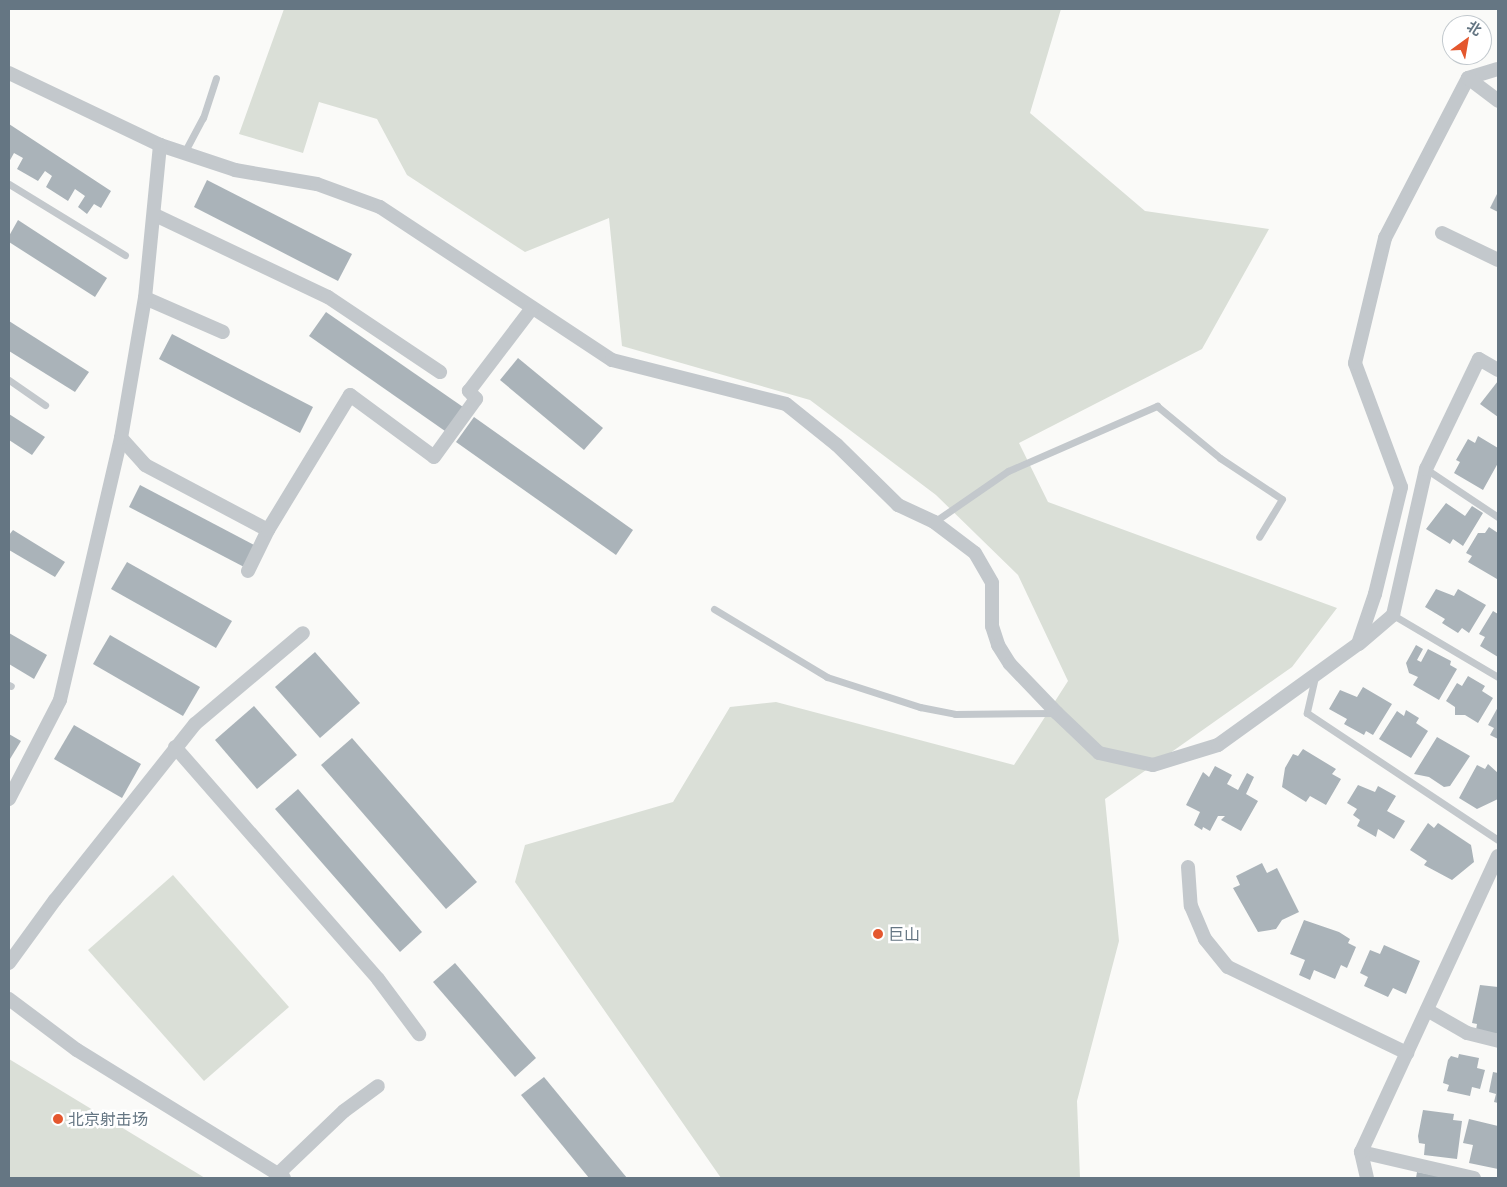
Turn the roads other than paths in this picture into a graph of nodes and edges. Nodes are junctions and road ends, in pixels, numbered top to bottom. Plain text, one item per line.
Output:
1 (1498, 69) edge
2 (9, 73) edge
3 (216, 78) dead end
4 (1468, 78) junction
5 (1498, 101) edge
6 (160, 145) junction
7 (184, 153) junction
8 (9, 184) edge
9 (155, 215) junction
10 (1442, 233) dead end
11 (125, 255) dead end
12 (1498, 260) edge
13 (145, 298) junction
14 (532, 308) junction
15 (223, 332) dead end
16 (1498, 370) edge
17 (440, 372) dead end
18 (9, 380) edge
19 (45, 405) dead end
20 (120, 438) junction
21 (1426, 469) junction
22 (1498, 517) edge
23 (934, 522) junction
24 (268, 530) junction
25 (1259, 537) dead end
26 (248, 571) dead end
27 (714, 609) dead end
28 (1393, 615) junction
29 (303, 633) dead end
30 (1358, 644) junction
31 (1316, 675) junction
32 (1498, 677) edge
33 (1057, 713) junction
34 (175, 747) junction
35 (9, 799) edge
36 (1498, 840) edge
37 (1498, 856) edge
38 (1188, 867) dead end
39 (9, 963) edge
40 (9, 998) edge
41 (1427, 1010) junction
42 (419, 1034) dead end
43 (1498, 1041) edge
44 (1407, 1053) junction
45 (378, 1086) dead end
46 (1361, 1152) junction
47 (281, 1176) edge
48 (1367, 1178) edge
49 (1474, 1178) edge

1 - 4 street
2 - 6 street
3 - 7 lane
4 - 5 street
4 - 30 street
6 - 7 street
6 - 9 street
7 - 14 street
8 - 11 lane
9 - 13 street
9 - 17 street
10 - 12 street
13 - 15 street
13 - 20 street
14 - 23 street
14 - 24 street
16 - 21 street
18 - 19 lane
20 - 24 street
20 - 35 street
21 - 22 lane
21 - 28 street
23 - 25 lane
23 - 33 street
24 - 26 street
27 - 33 lane
28 - 30 street
28 - 32 lane
29 - 34 street
30 - 31 street
31 - 33 street
31 - 36 lane
34 - 39 street
34 - 42 street
37 - 41 street
38 - 44 street
40 - 47 street
41 - 43 street
41 - 44 street
44 - 46 street
45 - 47 street
46 - 48 street
46 - 49 street

